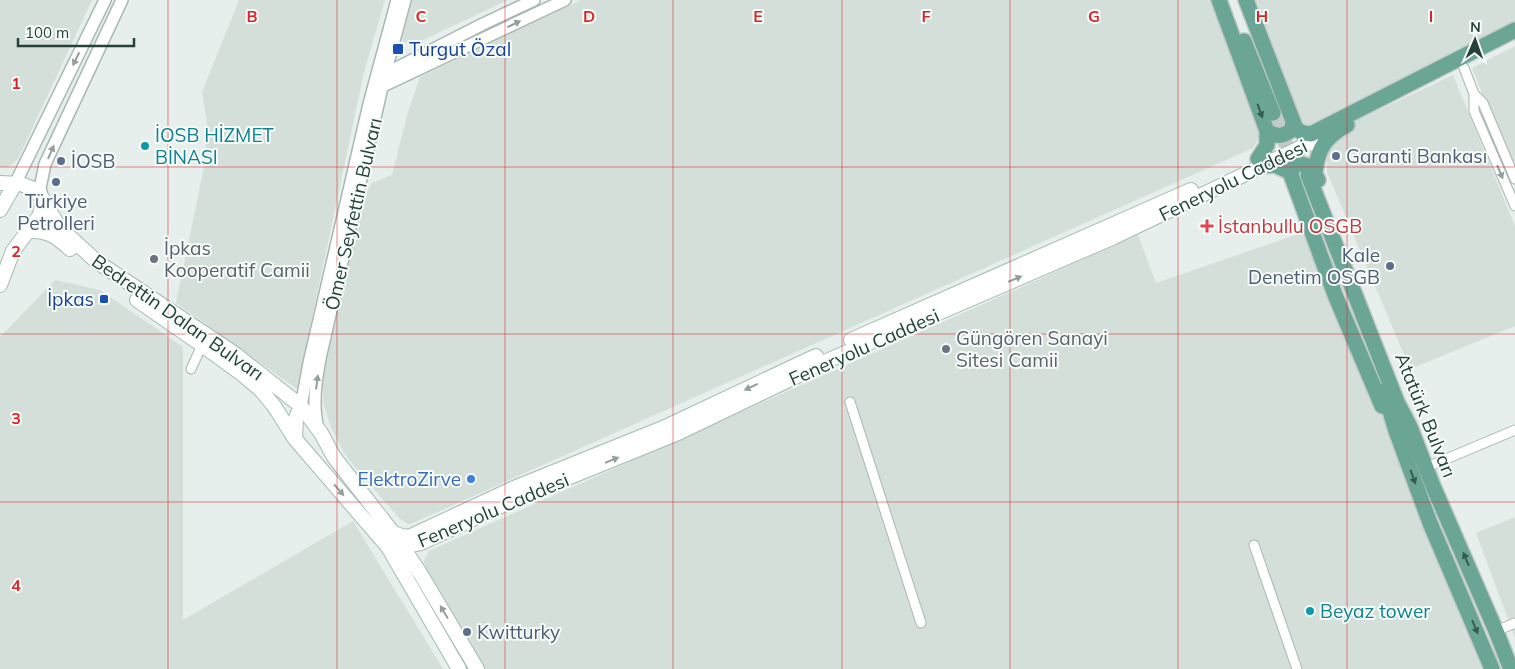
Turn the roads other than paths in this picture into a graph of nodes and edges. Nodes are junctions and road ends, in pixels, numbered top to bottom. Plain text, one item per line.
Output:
1 (105, 0) edge
2 (122, 0) edge
3 (397, 0) edge
4 (406, 0) edge
5 (534, 0) edge
6 (566, 0) edge
7 (1219, 0) edge
8 (1228, 0) edge
9 (1239, 0) edge
10 (1246, 0) edge
11 (1515, 30) edge
12 (1515, 41) edge
13 (1464, 68) junction
14 (381, 73) junction
15 (378, 86) junction
16 (1474, 94) junction
17 (1283, 115) junction
18 (1267, 131) junction
19 (1335, 131) junction
20 (1310, 134) junction
21 (1260, 163) junction
22 (1304, 175) junction
23 (1515, 179) edge
24 (0, 182) edge
25 (16, 184) junction
26 (42, 199) junction
27 (1515, 206) edge
28 (0, 210) edge
29 (26, 232) junction
30 (0, 285) edge
31 (202, 345) junction
32 (191, 369) dead end
33 (850, 402) dead end
34 (301, 406) junction
35 (1403, 429) junction
36 (318, 430) junction
37 (1515, 430) edge
38 (295, 439) junction
39 (331, 451) junction
40 (1426, 466) junction
41 (320, 468) junction
42 (393, 533) junction
43 (423, 542) junction
44 (1254, 545) dead end
45 (395, 547) junction
46 (420, 573) junction
47 (921, 623) dead end
48 (1515, 623) edge
49 (1496, 631) junction
50 (459, 669) edge
51 (477, 669) edge
52 (1296, 669) edge
53 (1492, 669) edge
54 (1511, 669) edge

1 -> 25 street
26 -> 2 street
3 - 14 street, Ömer Seyfettin Bulvarı
4 - 14 street, Ömer Seyfettin Bulvarı
5 - 14 street
15 -> 6 street
7 -> 18 main road
8 - 17 main road
9 - 17 main road
10 - 17 main road
11 - 20 main road
12 - 13 main road
13 - 16 street
13 - 19 main road
14 - 15 street, Ömer Seyfettin Bulvarı
15 - 34 street, Ömer Seyfettin Bulvarı
36 -> 15 street, Ömer Seyfettin Bulvarı
16 - 23 street
16 -> 27 street
17 - 18 main road
17 - 20 main road
18 - 21 main road
19 - 21 main road, Feneryolu Caddesi
19 - 22 main road
20 - 21 main road, Feneryolu Caddesi
21 - 22 main road
21 -> 42 main road, Feneryolu Caddesi
43 -> 21 main road, Feneryolu Caddesi
22 - 35 main road
22 - 35 main road
24 - 25 main road
25 - 26 main road
25 - 28 main road
26 - 29 main road
26 - 34 main road, Bedrettin Dalan Bulvarı
29 - 30 main road
29 - 31 main road, Bedrettin Dalan Bulvarı
31 - 32 street
31 - 38 main road, Bedrettin Dalan Bulvarı
33 - 47 street
34 - 36 main road, Bedrettin Dalan Bulvarı
34 - 38 main road
35 - 40 main road, Atatürk Bulvarı
35 -> 53 main road, Atatürk Bulvarı
36 - 38 main road
36 - 39 main road, Bedrettin Dalan Bulvarı
37 - 40 street
38 - 41 main road, Bedrettin Dalan Bulvarı
39 - 41 main road
39 - 42 main road, Bedrettin Dalan Bulvarı
49 -> 40 main road, Atatürk Bulvarı
41 -> 45 main road, Bedrettin Dalan Bulvarı
42 - 45 main road, Bedrettin Dalan Bulvarı
43 - 45 main road, Feneryolu Caddesi
43 - 46 main road
44 - 52 street
45 - 46 main road
45 - 50 main road
51 -> 46 main road
48 - 49 street
49 - 54 main road, Atatürk Bulvarı

